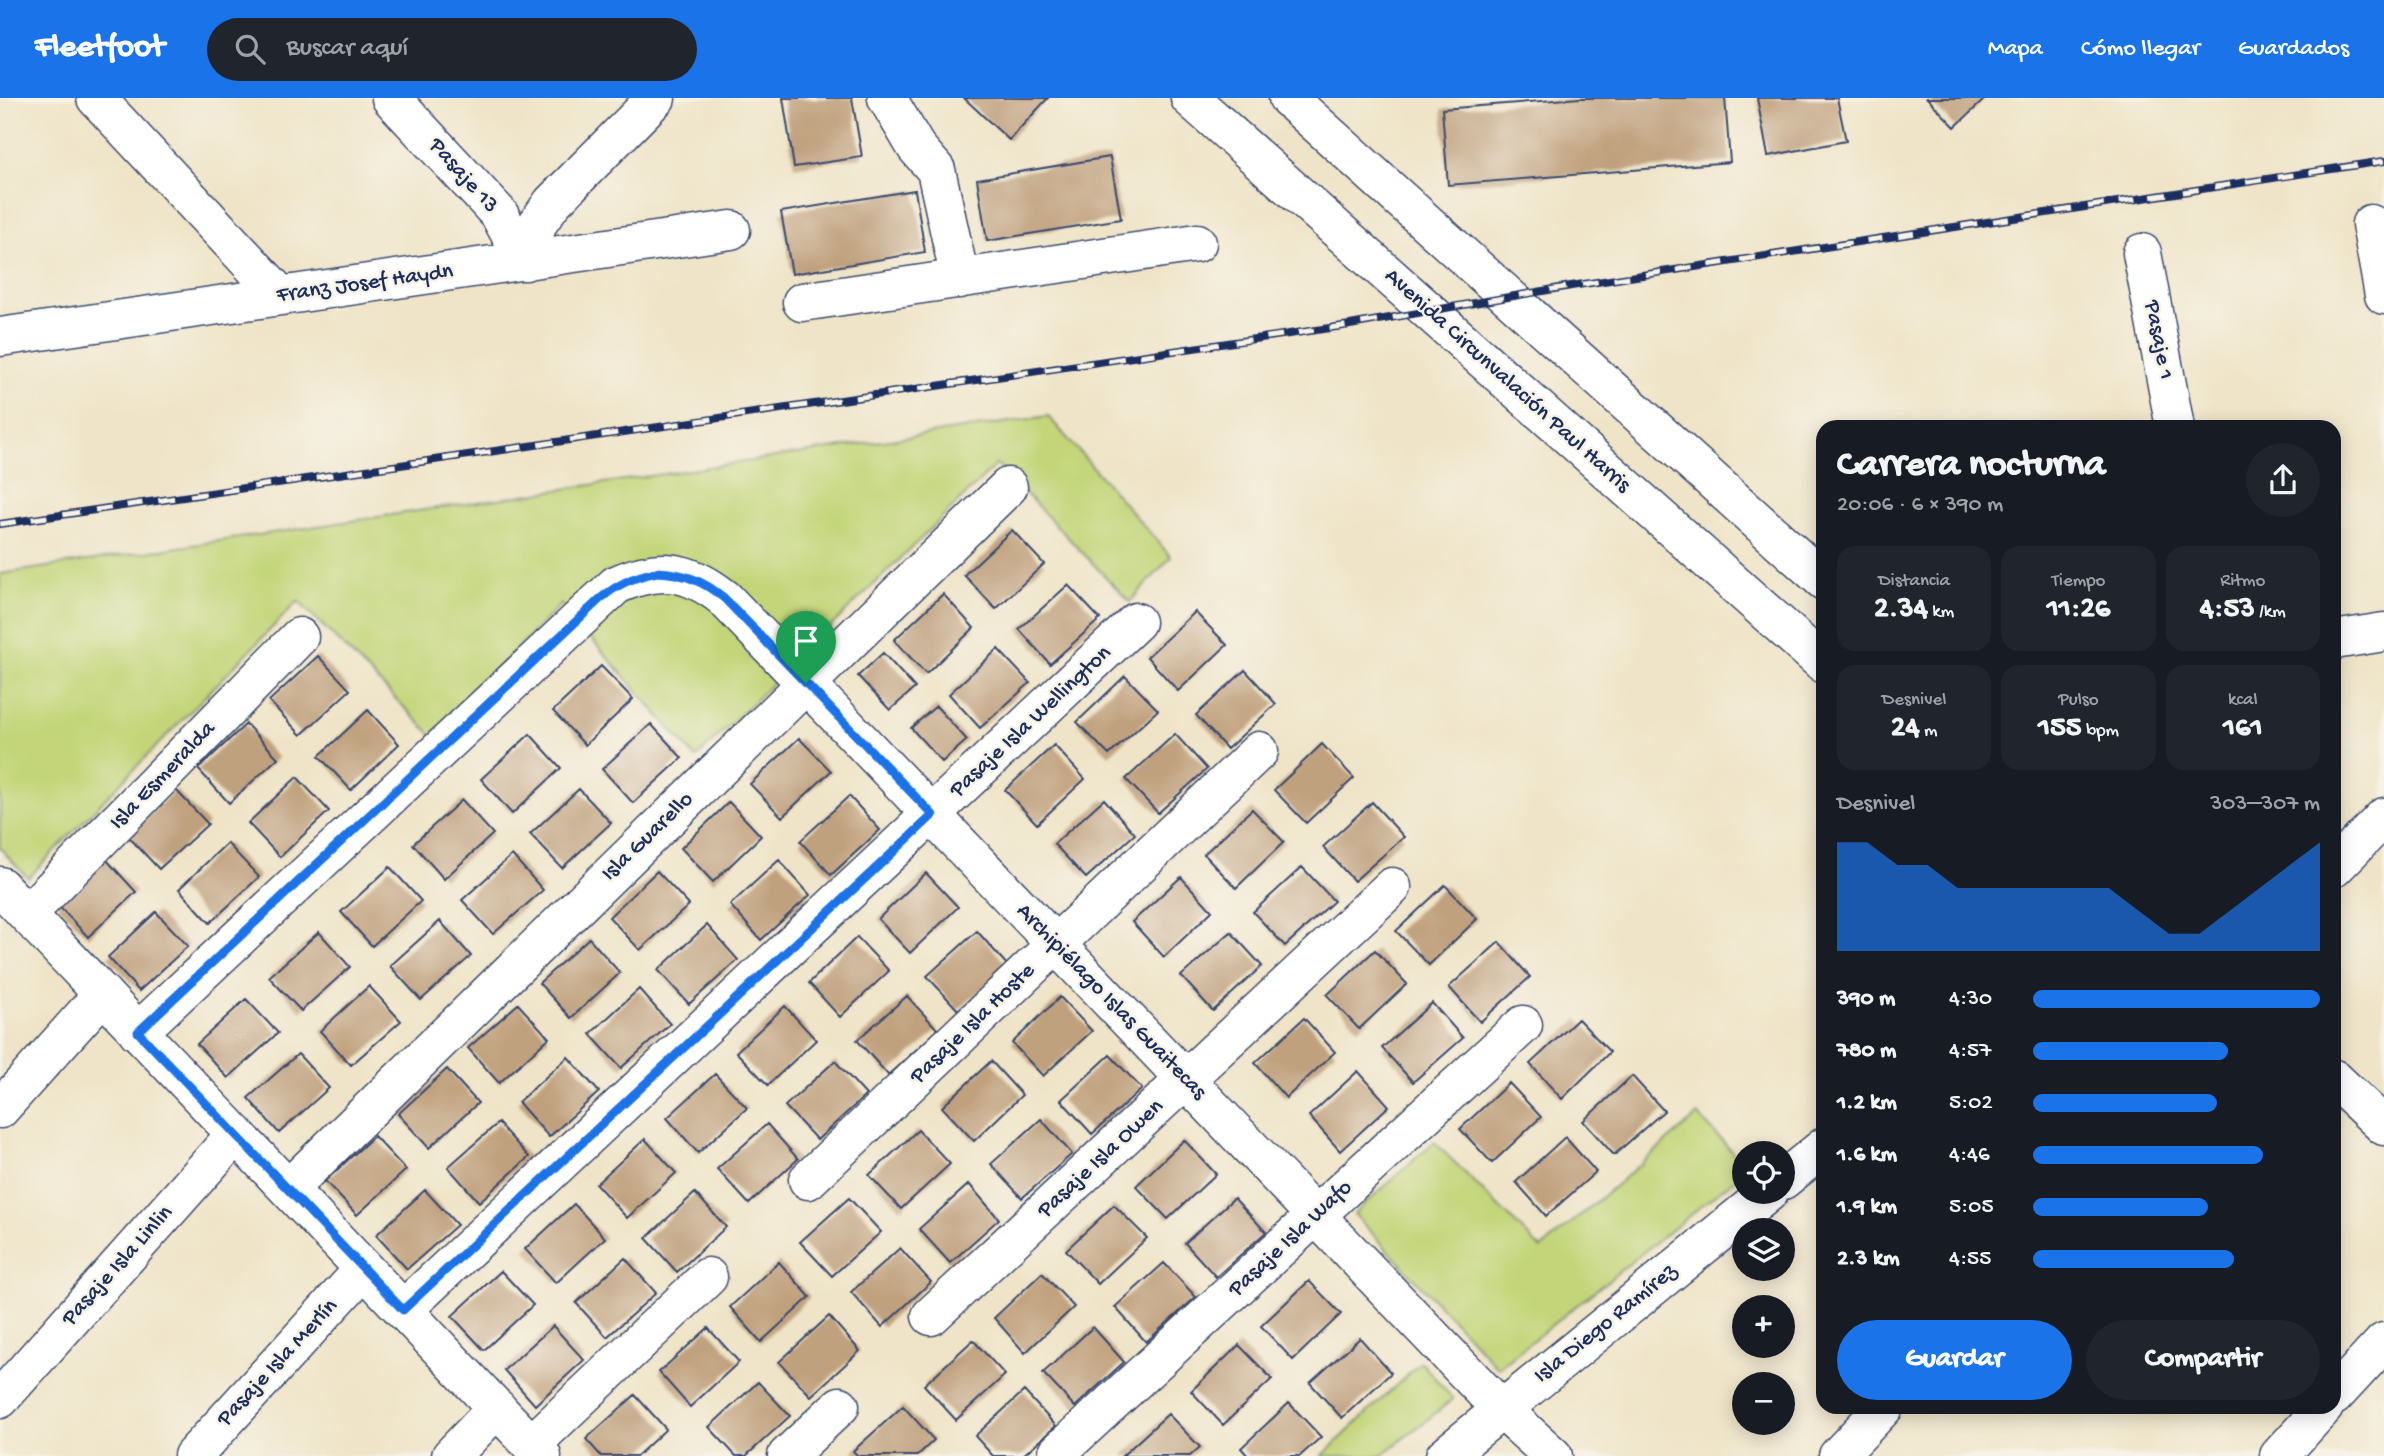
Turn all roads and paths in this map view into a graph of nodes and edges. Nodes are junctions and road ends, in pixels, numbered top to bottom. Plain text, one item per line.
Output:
1 (96, 98) edge
2 (391, 98) edge
3 (656, 98) edge
4 (887, 98) edge
5 (1190, 98) edge
6 (1288, 98) edge
7 (2371, 224) dead end
8 (730, 230) dead end
9 (1198, 243) dead end
10 (2142, 253) dead end
11 (525, 261) junction
12 (960, 279) junction
13 (2384, 295) edge
14 (281, 296) junction
15 (802, 303) dead end
16 (7, 327) edge
17 (2174, 420) edge
18 (1008, 487) dead end
19 (1816, 574) edge
20 (1136, 622) dead end
21 (2384, 632) edge
22 (299, 637) dead end
23 (2341, 639) edge
24 (1816, 657) edge
25 (806, 683) junction
26 (1259, 751) dead end
27 (933, 815) junction
28 (2384, 817) edge
29 (2341, 861) edge
30 (0, 887) edge
31 (1392, 887) dead end
32 (27, 914) junction
33 (1056, 944) junction
34 (103, 994) junction
35 (1523, 1025) dead end
36 (138, 1032) junction
37 (1186, 1080) junction
38 (2341, 1086) edge
39 (0, 1109) edge
40 (2384, 1126) edge
41 (236, 1134) junction
42 (1816, 1153) edge
43 (1795, 1170) edge
44 (808, 1180) dead end
45 (288, 1189) junction
46 (1754, 1204) edge
47 (1316, 1216) junction
48 (364, 1269) junction
49 (708, 1278) dead end
50 (403, 1310) junction
51 (932, 1316) dead end
52 (2384, 1342) edge
53 (2341, 1388) edge
54 (0, 1399) edge
55 (840, 1406) dead end
56 (497, 1408) junction
57 (1501, 1409) junction
58 (1877, 1414) edge
59 (2318, 1414) edge
60 (537, 1450) edge
61 (1058, 1452) dead end
62 (192, 1456) edge
63 (451, 1456) edge
64 (786, 1456) edge
65 (1445, 1456) edge
66 (1553, 1456) edge
67 (1838, 1456) edge
68 (2279, 1456) edge

1 - 14 street
2 - 11 street, Pasaje 13
3 - 11 street
4 - 12 street
5 - 24 street, Avenida Circunvalación Paul Harris
6 - 19 street
7 - 13 street
8 - 11 street, Franz Josef Haydn
9 - 12 street
10 - 17 street, Pasaje 1
11 - 14 street, Franz Josef Haydn
12 - 15 street
14 - 16 street, Franz Josef Haydn
18 - 25 street, Isla Guarello
20 - 27 street, Pasaje Isla Wellington
21 - 23 street
22 - 32 street, Isla Esmeralda
25 - 27 street, Archipiélago Islas Guaitecas
25 - 36 street, Archipiélago Islas Guaitecas
25 - 45 street, Isla Guarello
26 - 33 street, Pasaje Isla Hoste
27 - 33 street, Archipiélago Islas Guaitecas
27 - 50 street, Pasaje Isla Wellington
28 - 29 street
30 - 32 street
31 - 37 street, Pasaje Isla Owen
32 - 34 street
33 - 37 street, Archipiélago Islas Guaitecas
33 - 44 street, Pasaje Isla Hoste
34 - 36 street
34 - 39 street
35 - 47 street, Pasaje Isla Wafo
36 - 41 street
37 - 47 street, Archipiélago Islas Guaitecas
37 - 51 street, Pasaje Isla Owen
38 - 40 street
41 - 45 street
41 - 54 street, Pasaje Isla Linlin
42 - 43 street
45 - 48 street
46 - 57 street, Isla Diego Ramírez
47 - 57 street, Archipiélago Islas Guaitecas
47 - 61 street, Pasaje Isla Wafo
48 - 50 street
48 - 62 street, Pasaje Isla Merlín
49 - 60 street
50 - 56 street
52 - 53 street
55 - 64 street
56 - 60 street
56 - 63 street
57 - 65 street, Isla Diego Ramírez
57 - 66 street, Archipiélago Islas Guaitecas
58 - 67 street
59 - 68 street

